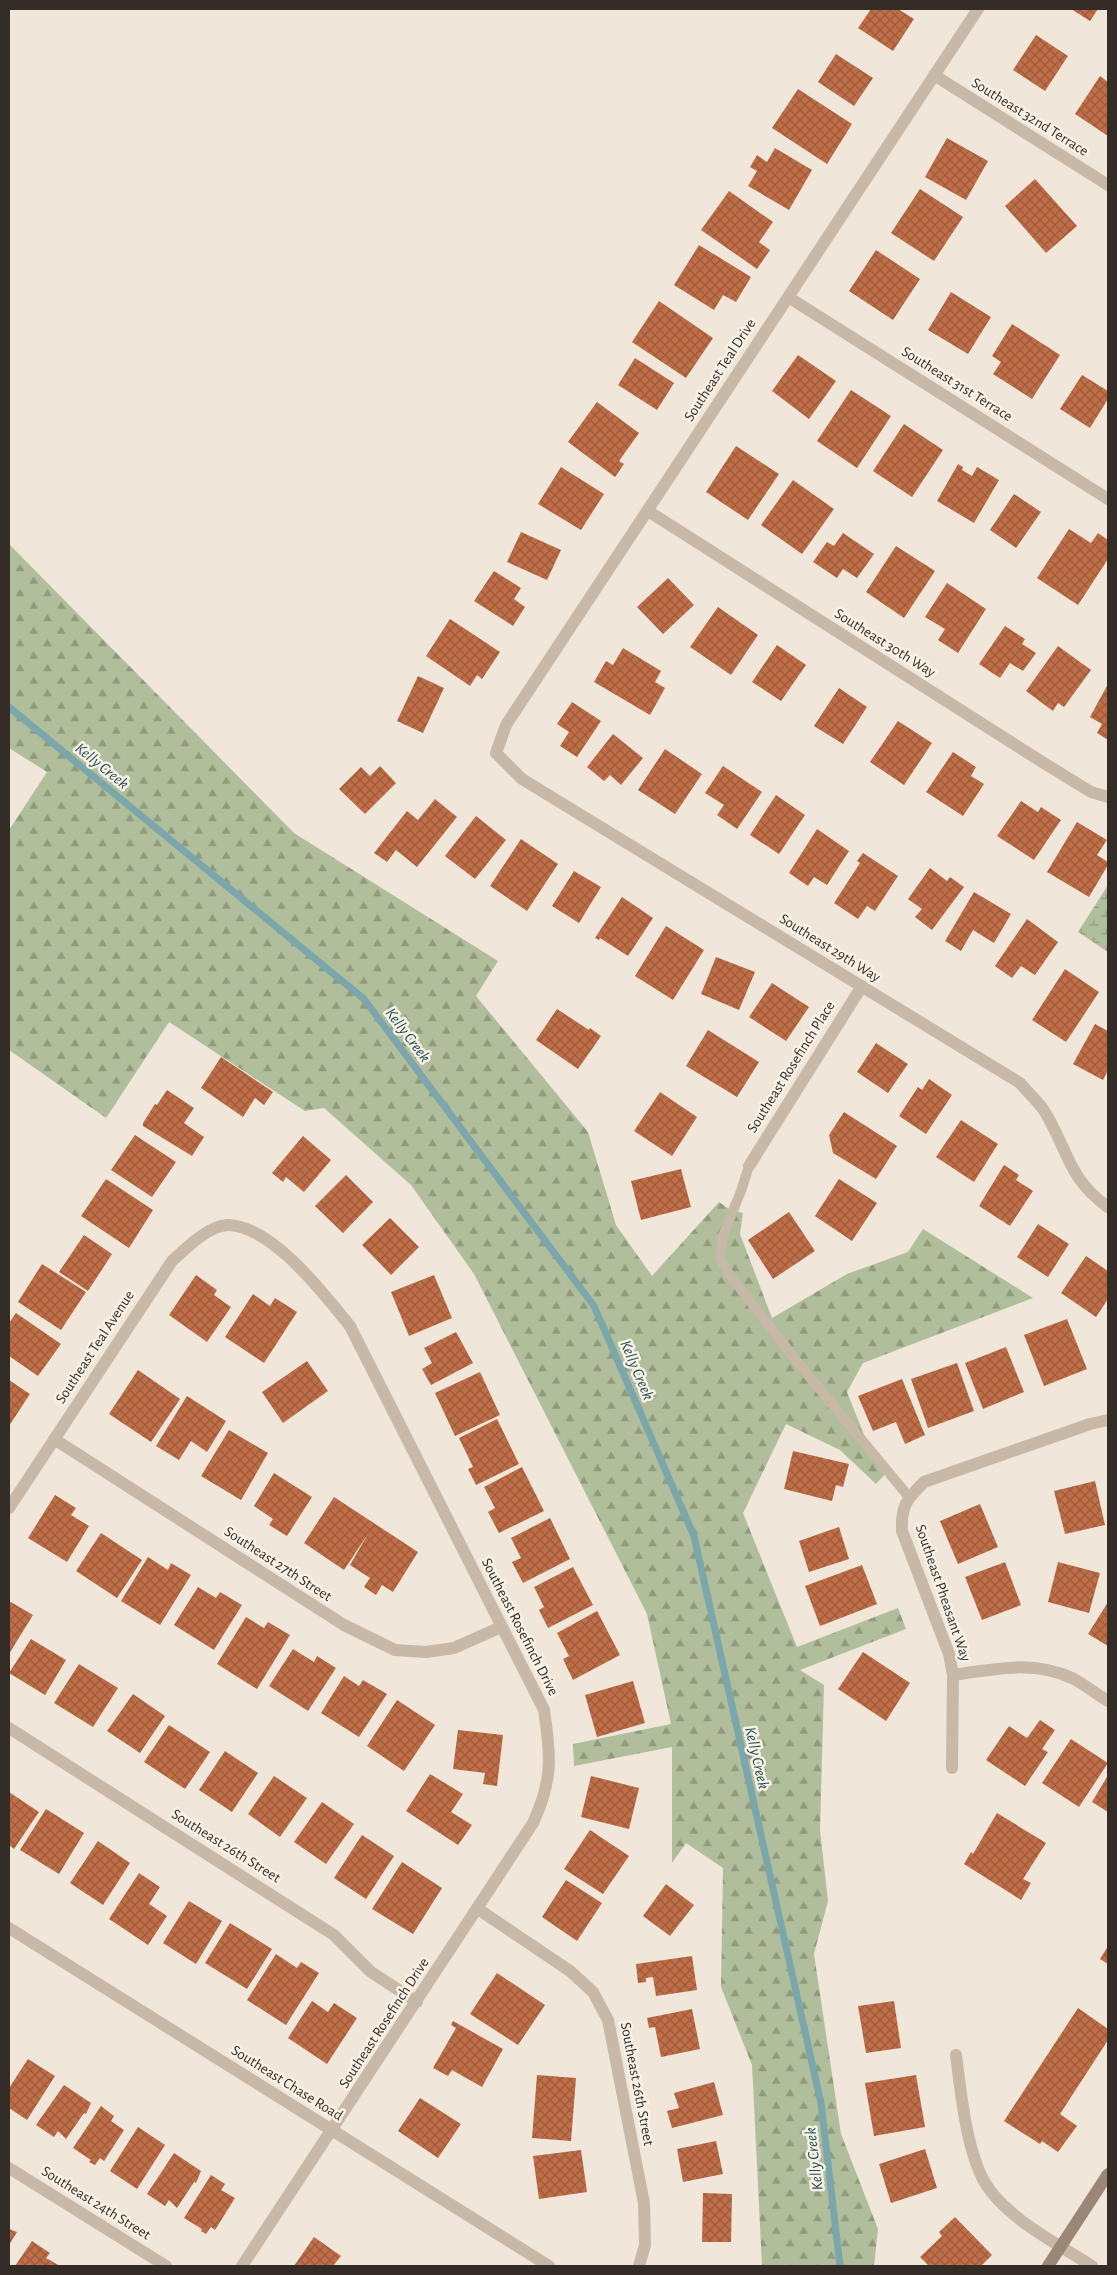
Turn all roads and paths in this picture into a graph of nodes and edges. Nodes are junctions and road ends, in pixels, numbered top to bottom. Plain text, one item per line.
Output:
1 (978, 9) edge
2 (934, 75) junction
3 (1108, 186) edge
4 (788, 297) junction
5 (1108, 499) edge
6 (648, 510) junction
7 (496, 753) joint
8 (1108, 797) edge
9 (862, 986) junction
10 (749, 1166) joint
11 (1108, 1207) edge
12 (228, 1224) joint
13 (1108, 1420) edge
14 (54, 1439) junction
15 (909, 1497) junction
16 (9, 1508) edge
17 (501, 1627) junction
18 (953, 1675) junction
19 (1108, 1701) edge
20 (9, 1728) edge
21 (952, 1768) dead end
22 (478, 1908) junction
23 (9, 1928) edge
24 (417, 2002) junction
25 (956, 2055) dead end
26 (333, 2131) junction
27 (9, 2168) edge
28 (1108, 2174) edge
29 (1061, 2246) junction
30 (166, 2266) edge
31 (242, 2266) edge
32 (549, 2266) edge
33 (639, 2266) edge
34 (1048, 2266) edge
35 (1092, 2266) edge

1 - 2 street, Southeast Teal Drive
2 - 3 street, Southeast 32nd Terrace
2 - 4 street, Southeast Teal Drive
4 - 5 street, Southeast 31st Terrace
4 - 6 street, Southeast Teal Drive
6 - 7 street, Southeast Teal Drive
6 - 8 street, Southeast 30th Way
7 - 9 street, Southeast 29th Way
9 - 10 street, Southeast Rosefinch Place
9 - 11 street, Southeast 29th Way
10 - 15 lane
12 - 14 street, Southeast Teal Avenue
12 - 17 street, Southeast Rosefinch Drive
13 - 15 street
14 - 16 street, Southeast Teal Avenue
14 - 17 street, Southeast 27th Street
15 - 18 street, Southeast Pheasant Way
17 - 22 street, Southeast Rosefinch Drive
18 - 19 street
18 - 21 street, Southeast Pheasant Way
20 - 24 street, Southeast 26th Street
22 - 24 street, Southeast Rosefinch Drive
22 - 33 street, Southeast 26th Street
23 - 26 street, Southeast Chase Road
24 - 26 street, Southeast Rosefinch Drive
25 - 29 street
26 - 31 street, Southeast Rosefinch Drive
26 - 32 street, Southeast Chase Road
27 - 30 street, Southeast 24th Street
28 - 29 main road
29 - 34 main road
29 - 35 street

